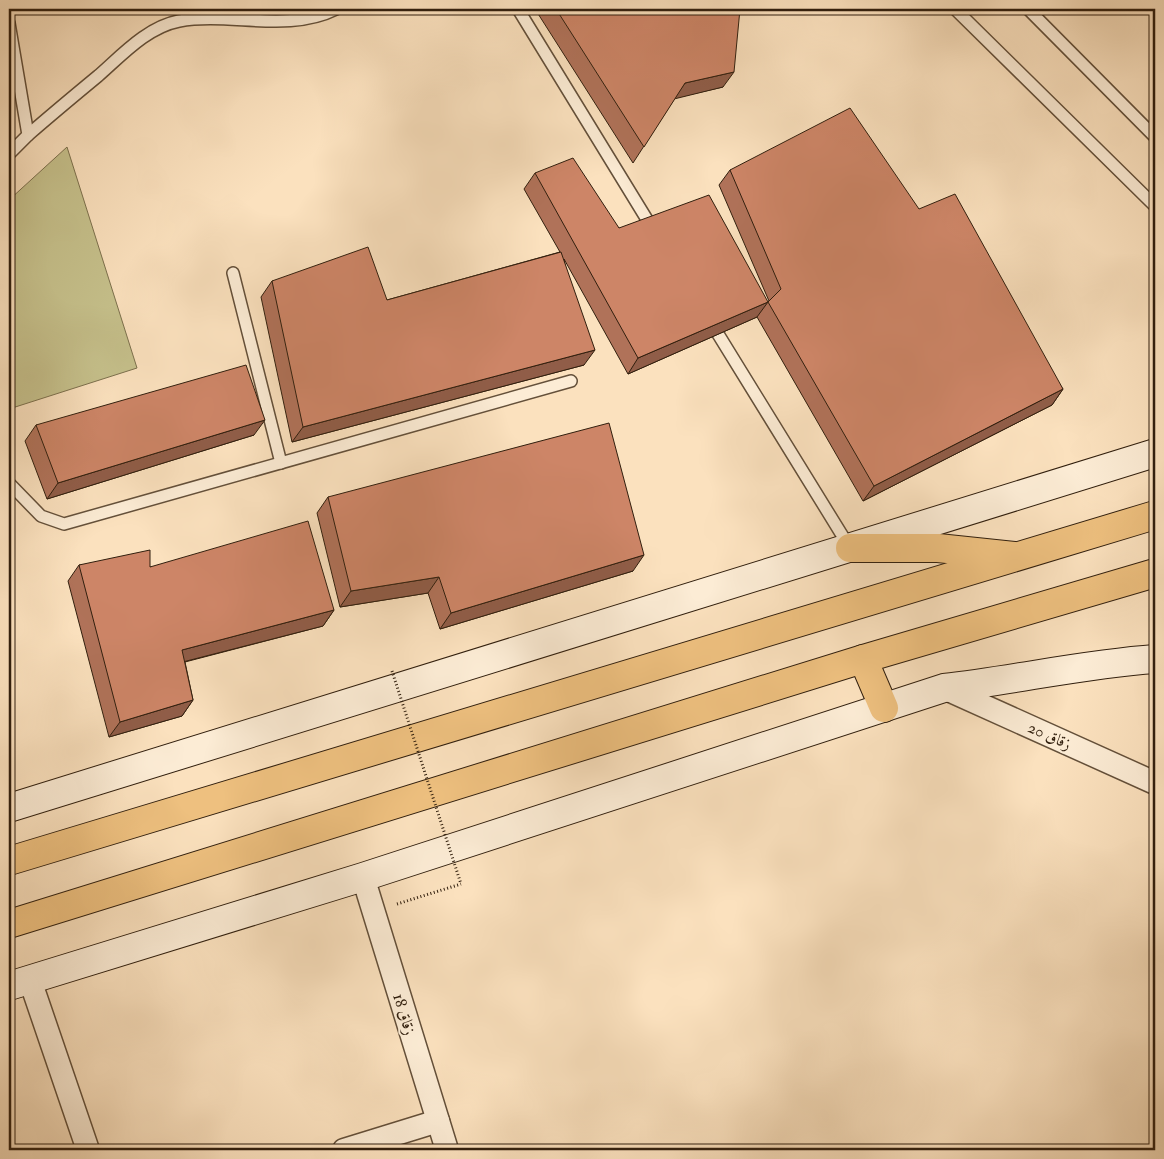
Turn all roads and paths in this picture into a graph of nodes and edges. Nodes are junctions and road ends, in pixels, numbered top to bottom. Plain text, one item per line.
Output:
1 (336, 9) edge
2 (518, 9) edge
3 (955, 9) edge
4 (1028, 9) edge
5 (9, 23) edge
6 (28, 134) junction
7 (1155, 137) edge
8 (9, 154) edge
9 (1155, 206) edge
10 (661, 242) edge
11 (233, 273) dead end
12 (703, 310) edge
13 (571, 381) edge
14 (1155, 453) edge
15 (281, 463) junction
16 (9, 483) edge
17 (1155, 515) edge
18 (850, 548) junction
19 (1023, 557) junction
20 (1155, 573) edge
21 (863, 659) junction
22 (1155, 659) edge
23 (392, 671) dead end
24 (944, 688) junction
25 (884, 708) junction
26 (1155, 783) edge
27 (9, 808) edge
28 (9, 861) edge
29 (363, 877) junction
30 (410, 900) dead end
31 (9, 924) edge
32 (19, 983) edge
33 (438, 1121) junction
34 (88, 1150) edge
35 (344, 1150) edge
36 (446, 1150) edge

1 - 6 lane
2 - 10 lane
3 - 9 lane
4 - 7 lane
5 - 6 lane
6 - 8 lane
11 - 15 lane
12 - 18 lane
13 - 15 lane
14 - 18 main road
15 - 16 lane
17 - 19 highway
18 - 19 highway
18 - 27 main road
19 - 28 highway
20 - 21 highway
21 - 25 highway
21 - 31 highway
22 - 24 main road
23 - 30 path, bridge
24 - 25 main road
24 - 26 street, زقاق 20
25 - 29 main road
29 - 32 main road
29 - 33 street, زقاق 18
32 - 34 street
33 - 35 street
33 - 36 street, زقاق 18

